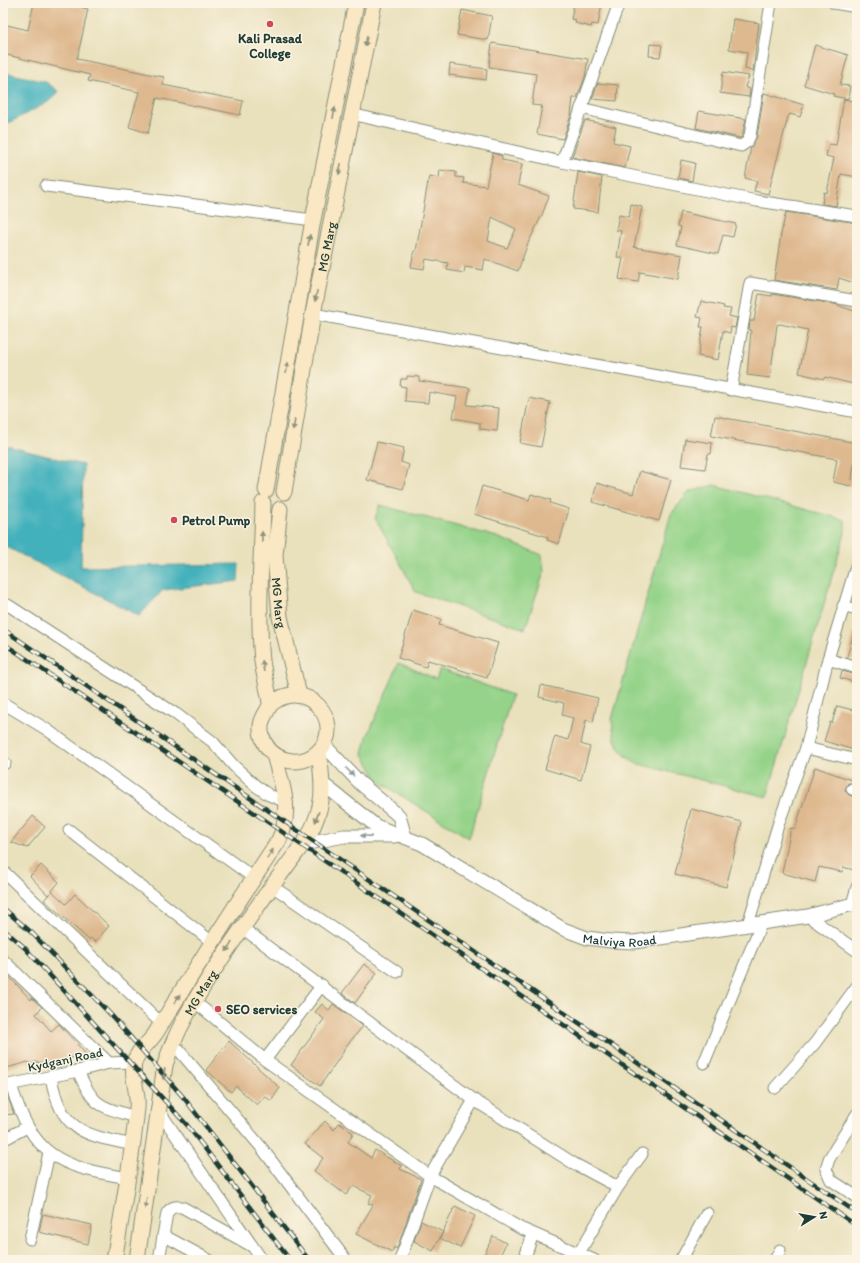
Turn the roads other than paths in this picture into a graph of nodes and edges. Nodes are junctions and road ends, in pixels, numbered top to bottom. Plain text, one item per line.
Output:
1 (356, 3) edge
2 (374, 3) edge
3 (619, 3) edge
4 (771, 3) edge
5 (834, 3) edge
6 (857, 7) edge
7 (581, 108) junction
8 (351, 114) junction
9 (562, 162) junction
10 (46, 186) dead end
11 (857, 216) edge
12 (313, 220) junction
13 (857, 301) edge
14 (312, 314) junction
15 (731, 390) junction
16 (857, 412) edge
17 (284, 492) junction
18 (265, 496) junction
19 (280, 509) junction
20 (857, 563) edge
21 (8, 605) dead end
22 (843, 606) junction
23 (857, 610) edge
24 (828, 659) junction
25 (857, 668) edge
26 (299, 695) junction
27 (3, 703) edge
28 (270, 705) junction
29 (321, 748) junction
30 (806, 748) junction
31 (274, 755) junction
32 (857, 760) edge
33 (323, 784) junction
34 (286, 802) junction
35 (69, 830) dead end
36 (405, 837) junction
37 (303, 844) junction
38 (3, 871) edge
39 (254, 878) junction
40 (272, 886) junction
41 (857, 887) edge
42 (854, 904) edge
43 (808, 916) junction
44 (762, 922) junction
45 (748, 924) junction
46 (241, 927) junction
47 (212, 942) junction
48 (857, 951) edge
49 (3, 960) edge
50 (397, 972) dead end
51 (322, 986) junction
52 (857, 986) edge
53 (194, 1001) junction
54 (162, 1024) junction
55 (172, 1042) junction
56 (265, 1060) junction
57 (134, 1062) junction
58 (109, 1063) junction
59 (704, 1063) dead end
60 (78, 1071) junction
61 (50, 1077) junction
62 (7, 1086) edge
63 (775, 1088) dead end
64 (474, 1100) junction
65 (159, 1111) junction
66 (857, 1114) edge
67 (136, 1117) junction
68 (27, 1127) junction
69 (3, 1140) edge
70 (134, 1145) junction
71 (48, 1153) junction
72 (642, 1154) dead end
73 (430, 1176) junction
74 (129, 1178) junction
75 (618, 1187) junction
76 (857, 1197) edge
77 (707, 1213) dead end
78 (533, 1234) junction
79 (163, 1235) junction
80 (30, 1238) dead end
81 (251, 1246) junction
82 (576, 1257) edge
83 (114, 1260) edge
84 (137, 1260) edge
85 (159, 1260) edge
86 (209, 1260) edge
87 (262, 1260) edge
88 (346, 1260) edge
89 (400, 1260) edge
90 (524, 1260) edge
91 (594, 1260) edge
92 (681, 1260) edge

12 -> 1 main road
2 -> 8 main road, MG Marg
3 - 7 street
4 - 7 street
5 - 6 street
7 - 9 street
8 - 9 street
8 -> 14 main road, MG Marg
9 - 11 street
10 - 12 street
18 -> 12 main road
13 - 15 street
14 - 15 street
14 -> 17 main road, MG Marg
15 - 16 street
17 - 18 main road
17 - 19 main road, MG Marg
18 - 19 main road
28 -> 18 main road
19 - 26 main road, MG Marg
20 - 22 street
21 - 34 street
22 - 23 street
22 - 24 street
24 - 25 street
24 - 30 street
26 - 28 main road
26 - 29 main road
27 - 39 street
28 - 31 main road
29 - 31 main road
29 - 33 main road, MG Marg
29 -> 36 street
30 - 32 street
30 - 45 street
31 - 34 main road, MG Marg
33 - 36 street, Malviya Road
33 -> 37 main road, MG Marg
39 -> 34 main road, MG Marg
35 - 47 street
36 -> 37 street
36 - 45 street, Malviya Road
37 - 40 main road, MG Marg
38 - 54 street
39 - 47 main road, MG Marg
40 - 46 main road, MG Marg
40 - 50 street
41 - 42 street
42 - 43 street, Malviya Road
43 - 44 street, Malviya Road
43 - 48 street
44 - 45 street, Malviya Road
44 - 59 street
46 - 51 street
46 -> 53 main road, MG Marg
54 -> 47 main road, MG Marg
49 - 58 street
51 - 56 street
51 - 64 street
52 - 63 street
53 - 55 main road, MG Marg
53 - 56 street
54 - 57 main road, MG Marg
55 -> 65 main road, MG Marg
55 - 88 street
56 - 73 street
57 - 58 street, Kydganj Road
57 - 67 main road
58 - 60 street, Kydganj Road
60 - 61 street, Kydganj Road
60 - 67 street
61 - 62 street, Kydganj Road
61 - 70 street
62 - 68 street
64 - 73 street
64 - 75 street
65 - 81 street
65 -> 84 main road, MG Marg
66 - 76 street
67 - 70 main road
68 - 69 street
68 - 71 street
70 - 74 main road
71 - 74 street
71 - 80 street
72 - 75 street
73 - 78 street
73 - 89 street
74 - 83 main road
75 - 82 street
77 - 92 street
78 - 82 street
78 - 90 street
79 - 81 street
79 - 85 street
79 - 86 street
81 - 87 street
82 - 91 street

